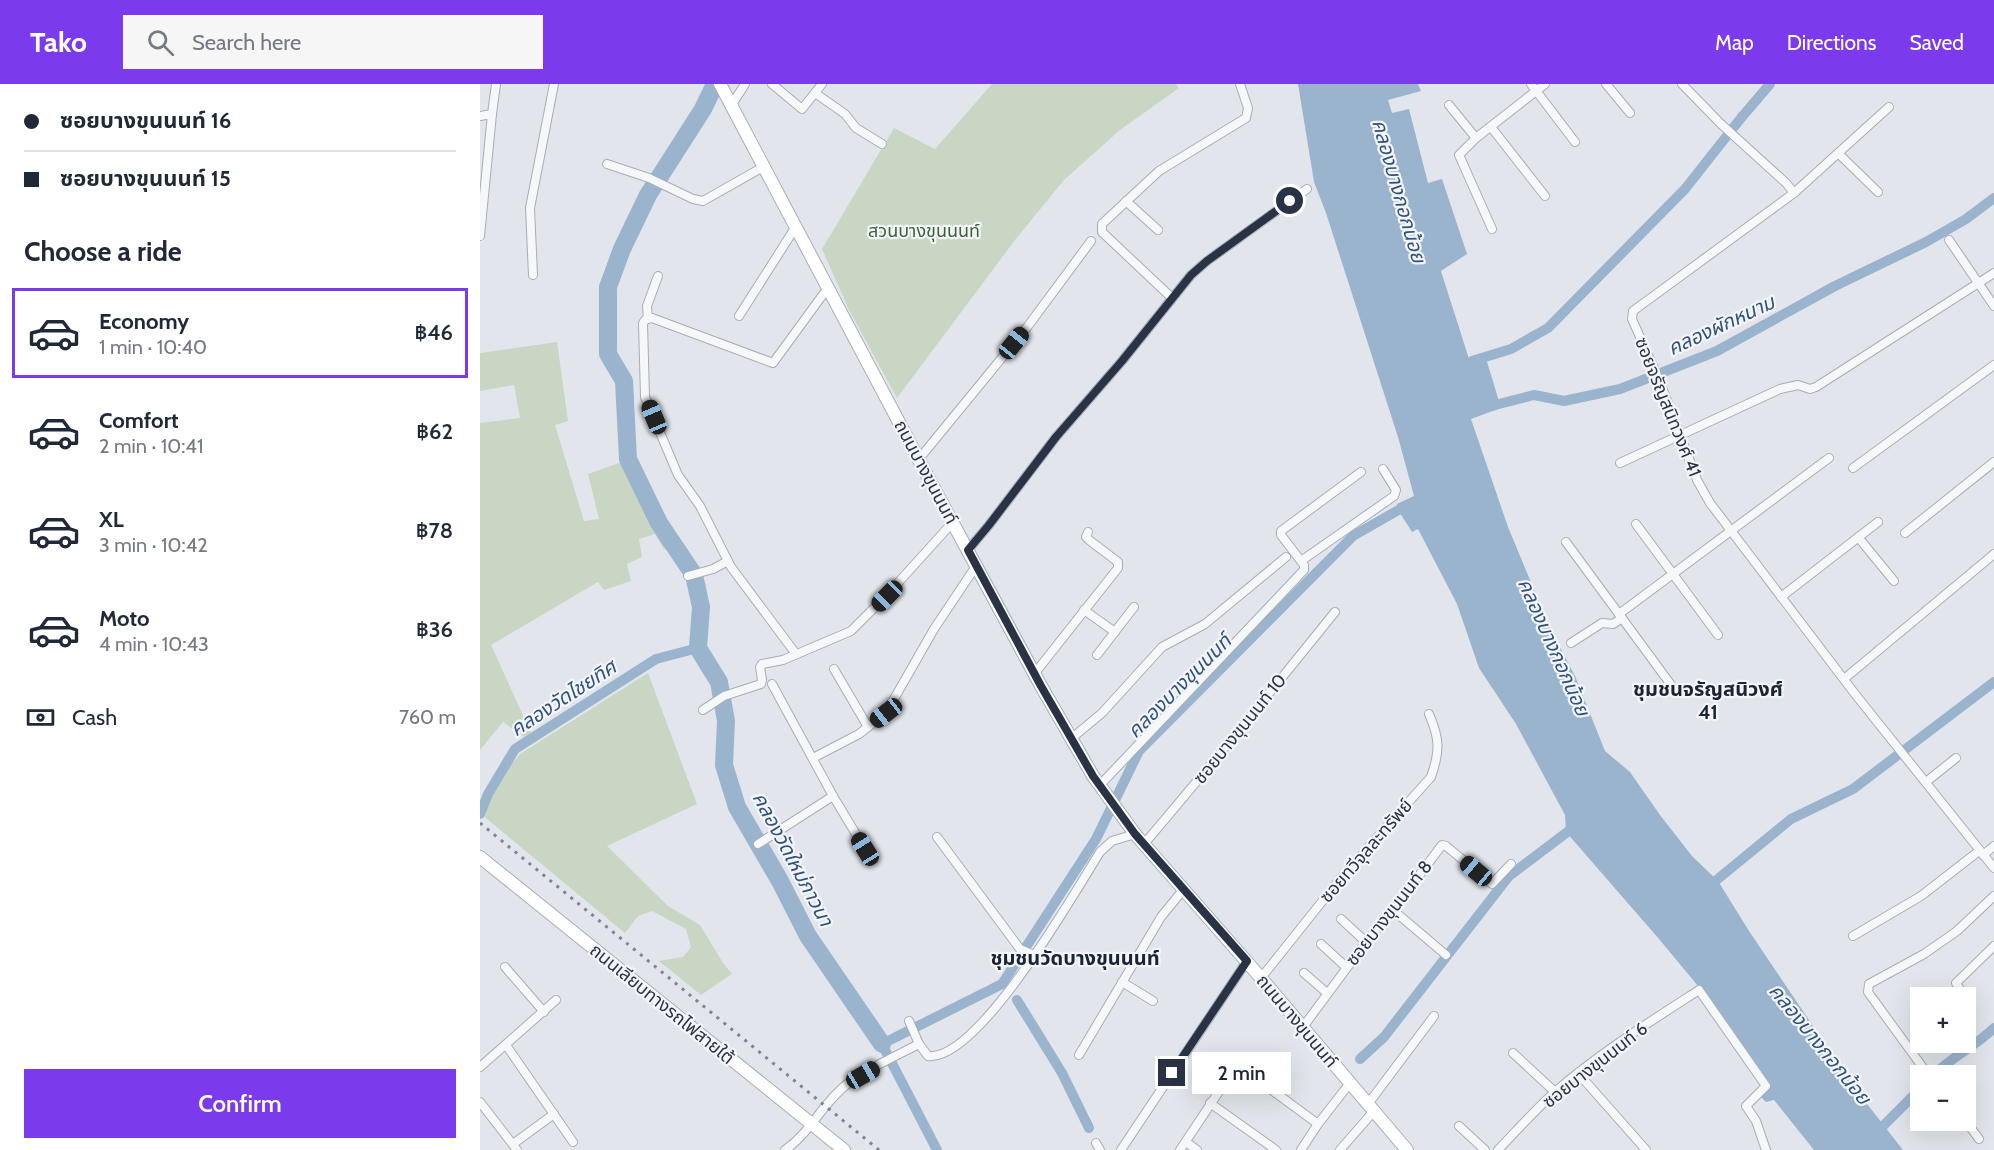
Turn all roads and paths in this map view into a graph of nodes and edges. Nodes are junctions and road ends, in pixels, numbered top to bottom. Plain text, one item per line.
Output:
1 (496, 84) edge
2 (554, 84) edge
3 (720, 84) edge
4 (745, 84) edge
5 (772, 84) edge
6 (822, 84) edge
7 (1240, 84) edge
8 (1545, 84) edge
9 (1606, 84) edge
10 (1682, 84) edge
11 (1534, 87) edge
12 (815, 93) junction
13 (1449, 105) dead end
14 (731, 106) junction
15 (1889, 107) dead end
16 (1630, 113) dead end
17 (492, 114) junction
18 (480, 116) edge
19 (1491, 126) junction
20 (1476, 138) junction
21 (1575, 142) dead end
22 (882, 144) dead end
23 (1839, 154) junction
24 (607, 164) dead end
25 (763, 167) junction
26 (1307, 189) dead end
27 (1878, 192) dead end
28 (1794, 193) junction
29 (1545, 196) dead end
30 (1126, 201) junction
31 (795, 228) junction
32 (1492, 229) dead end
33 (1158, 230) dead end
34 (480, 236) edge
35 (1949, 240) dead end
36 (1092, 241) dead end
37 (1994, 273) edge
38 (533, 275) dead end
39 (658, 276) dead end
40 (1979, 282) junction
41 (827, 289) junction
42 (1172, 298) junction
43 (1994, 306) edge
44 (739, 316) dead end
45 (648, 319) junction
46 (1994, 365) edge
47 (1681, 434) junction
48 (1829, 458) dead end
49 (919, 459) junction
50 (1994, 462) edge
51 (1620, 463) dead end
52 (1853, 468) dead end
53 (1383, 469) dead end
54 (1361, 472) dead end
55 (952, 522) junction
56 (1878, 522) dead end
57 (1636, 524) dead end
58 (1730, 531) junction
59 (1089, 532) dead end
60 (1905, 533) dead end
61 (1858, 537) junction
62 (1566, 542) dead end
63 (968, 550) junction
64 (1994, 555) edge
65 (1286, 557) dead end
66 (728, 561) junction
67 (1301, 561) junction
68 (976, 566) junction
69 (1673, 573) junction
70 (688, 576) dead end
71 (1894, 581) dead end
72 (1780, 597) junction
73 (1134, 607) dead end
74 (1084, 610) junction
75 (1335, 612) dead end
76 (1621, 616) junction
77 (1115, 632) junction
78 (1718, 635) dead end
79 (1571, 643) dead end
80 (795, 654) junction
81 (1097, 655) dead end
82 (834, 669) dead end
83 (1035, 673) junction
84 (1844, 679) junction
85 (772, 684) dead end
86 (1677, 693) dead end
87 (703, 710) dead end
88 (1429, 714) dead end
89 (868, 728) junction
90 (1072, 738) junction
91 (813, 758) junction
92 (1956, 758) dead end
93 (1926, 782) junction
94 (1100, 785) junction
95 (833, 796) junction
96 (1135, 834) junction
97 (937, 837) dead end
98 (759, 843) dead end
99 (1144, 844) junction
100 (1994, 846) edge
101 (865, 849) dead end
102 (1981, 853) junction
103 (481, 858) edge
104 (1511, 864) dead end
105 (1994, 868) edge
106 (1183, 890) junction
107 (1994, 896) edge
108 (1393, 910) junction
109 (1341, 919) dead end
110 (1853, 936) dead end
111 (1366, 942) junction
112 (1321, 944) dead end
113 (1994, 946) edge
114 (1446, 955) dead end
115 (1034, 956) junction
116 (1247, 961) junction
117 (505, 967) dead end
118 (1346, 968) junction
119 (1304, 973) dead end
120 (1261, 978) junction
121 (1122, 982) junction
122 (1958, 987) edge
123 (1327, 993) junction
124 (556, 1000) dead end
125 (1153, 1001) dead end
126 (543, 1011) junction
127 (1434, 1016) dead end
128 (912, 1026) dead end
129 (1303, 1027) junction
130 (919, 1044) junction
131 (506, 1045) junction
132 (1513, 1053) dead end
133 (1079, 1055) dead end
134 (1921, 1065) edge
135 (480, 1067) edge
136 (1578, 1073) junction
137 (1350, 1083) junction
138 (1555, 1092) junction
139 (480, 1102) edge
140 (1210, 1103) junction
141 (1371, 1108) junction
142 (554, 1114) junction
143 (1318, 1124) junction
144 (812, 1125) junction
145 (1459, 1126) dead end
146 (1974, 1131) edge
147 (1980, 1139) dead end
148 (573, 1142) dead end
149 (1186, 1142) junction
150 (515, 1147) edge
151 (785, 1150) edge
152 (844, 1150) edge
153 (1121, 1150) edge
154 (1180, 1150) edge
155 (1197, 1150) edge
156 (1276, 1150) edge
157 (1301, 1150) edge
158 (1340, 1150) edge
159 (1407, 1150) edge
160 (1485, 1150) edge
161 (1498, 1150) edge
162 (1646, 1150) edge
163 (1766, 1150) edge

1 - 17 street
2 - 38 street
3 - 14 street, ถนนบางขุนนนท์
4 - 14 street
5 - 12 street
6 - 12 street
7 - 30 street
8 - 11 street
9 - 16 street
10 - 28 street
11 - 19 street
11 - 21 street
12 - 22 street
13 - 20 street
14 - 25 street, ถนนบางขุนนนท์
15 - 23 street
17 - 18 street
17 - 34 street
19 - 20 street
19 - 29 street
20 - 32 street
23 - 27 street
23 - 28 street
24 - 25 street
25 - 31 street, ถนนบางขุนนนท์
26 - 42 street
28 - 47 street, ซอยจรัญสนิทวงศ์ 41
30 - 33 street
30 - 42 street
31 - 41 street, ถนนบางขุนนนท์
31 - 44 street
35 - 40 street
36 - 49 street
37 - 40 street
39 - 45 street
40 - 43 street
40 - 47 street
41 - 45 street
41 - 49 street, ถนนบางขุนนนท์
42 - 63 street
45 - 66 street
46 - 52 street
47 - 51 street
47 - 58 street, ซอยจรัญสนิทวงศ์ 41
48 - 58 street
49 - 55 street, ถนนบางขุนนนท์
50 - 60 street
53 - 67 street
54 - 67 street
55 - 63 street, ถนนบางขุนนนท์
55 - 80 street
56 - 61 street
57 - 69 street
58 - 69 street
58 - 72 street, ซอยจรัญสนิทวงศ์ 41
59 - 74 street
61 - 71 street
61 - 72 street
62 - 76 street
63 - 68 street, ถนนบางขุนนนท์
64 - 84 street
65 - 90 street
66 - 70 street
66 - 80 street
67 - 94 street
68 - 83 street, ถนนบางขุนนนท์
68 - 89 street
69 - 76 street
69 - 78 street
72 - 84 street, ซอยจรัญสนิทวงศ์ 41
73 - 77 street
74 - 77 street
74 - 83 street
75 - 99 street, ซอยบางขุนนนท์ 10
76 - 79 street
76 - 86 street
77 - 81 street
80 - 87 street
82 - 89 street
83 - 90 street, ถนนบางขุนนนท์
84 - 93 street, ซอยจรัญสนิทวงศ์ 41
85 - 91 street
88 - 120 street, ซอยทวีจุลละทรัพย์
89 - 91 street
90 - 94 street, ถนนบางขุนนนท์
91 - 95 street
92 - 93 street
93 - 102 street, ซอยจรัญสนิทวงศ์ 41
94 - 96 street, ถนนบางขุนนนท์
95 - 98 street
95 - 101 street
96 - 99 street, ถนนบางขุนนนท์
96 - 115 street
97 - 115 street
99 - 106 street, ถนนบางขุนนนท์
100 - 102 street
102 - 105 street, ซอยจรัญสนิทวงศ์ 41
102 - 110 street
103 - 144 street, ถนนเลียบทางรถไฟสายใต้
104 - 108 street, ซอยบางขุนนนท์ 8
106 - 116 street, ถนนบางขุนนนท์
106 - 121 street
107 - 134 street
108 - 111 street, ซอยบางขุนนนท์ 8
108 - 114 street
109 - 111 street
111 - 118 street, ซอยบางขุนนนท์ 8
112 - 118 street
113 - 122 street
115 - 130 street
116 - 120 street, ถนนบางขุนนนท์
116 - 153 street
117 - 126 street
118 - 123 street, ซอยบางขุนนนท์ 8
119 - 123 street
120 - 129 street, ถนนบางขุนนนท์
121 - 125 street
121 - 133 street
123 - 129 street, ซอยบางขุนนนท์ 8
124 - 126 street
126 - 131 street
127 - 141 street
128 - 130 street
129 - 137 street, ถนนบางขุนนนท์
130 - 144 street
131 - 135 street
131 - 142 street
132 - 138 street
136 - 138 street, ซอยบางขุนนนท์ 6
136 - 162 street
136 - 163 street, ซอยบางขุนนนท์ 6
137 - 141 street, ถนนบางขุนนนท์
137 - 143 street
138 - 161 street, ซอยบางขุนนนท์ 6
139 - 150 street
140 - 143 street
140 - 149 street
140 - 156 street
141 - 158 street
141 - 159 street, ถนนบางขุนนนท์
142 - 148 street
142 - 150 street
143 - 157 street
144 - 151 street
144 - 152 street, ถนนเลียบทางรถไฟสายใต้
145 - 160 street
146 - 147 street
149 - 154 street
149 - 155 street

